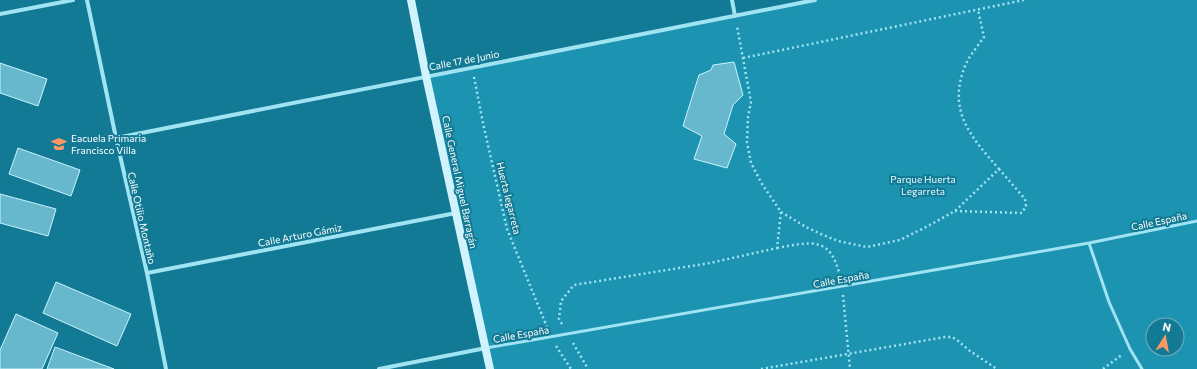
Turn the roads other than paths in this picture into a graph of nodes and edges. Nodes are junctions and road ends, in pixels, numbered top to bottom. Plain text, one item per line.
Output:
1 (73, 0) edge
2 (87, 0) edge
3 (411, 0) edge
4 (732, 0) edge
5 (815, 0) edge
6 (0, 14) edge
7 (735, 16) junction
8 (426, 76) junction
9 (116, 138) junction
10 (457, 212) junction
11 (1197, 221) edge
12 (1089, 244) junction
13 (147, 273) junction
14 (486, 348) junction
15 (166, 369) edge
16 (379, 369) edge
17 (490, 369) edge
18 (1142, 369) edge

1 - 6 street
2 - 9 street, Calle Otilio Montaño
3 - 8 main road, Calle General Miguel Barragán
4 - 7 street
5 - 7 street, Calle 17 de Junio
7 - 8 street, Calle 17 de Junio
8 - 9 street, Calle 17 de Junio
8 - 10 main road, Calle General Miguel Barragán
9 - 13 street, Calle Otilio Montaño
10 - 13 street, Calle Arturo Gámiz
10 - 14 main road, Calle General Miguel Barragán
11 - 12 lane, Calle España
12 - 14 lane, Calle España
12 - 18 lane
13 - 15 street, Calle Otilio Montaño
14 - 16 street
14 - 17 main road, Calle General Miguel Barragán

